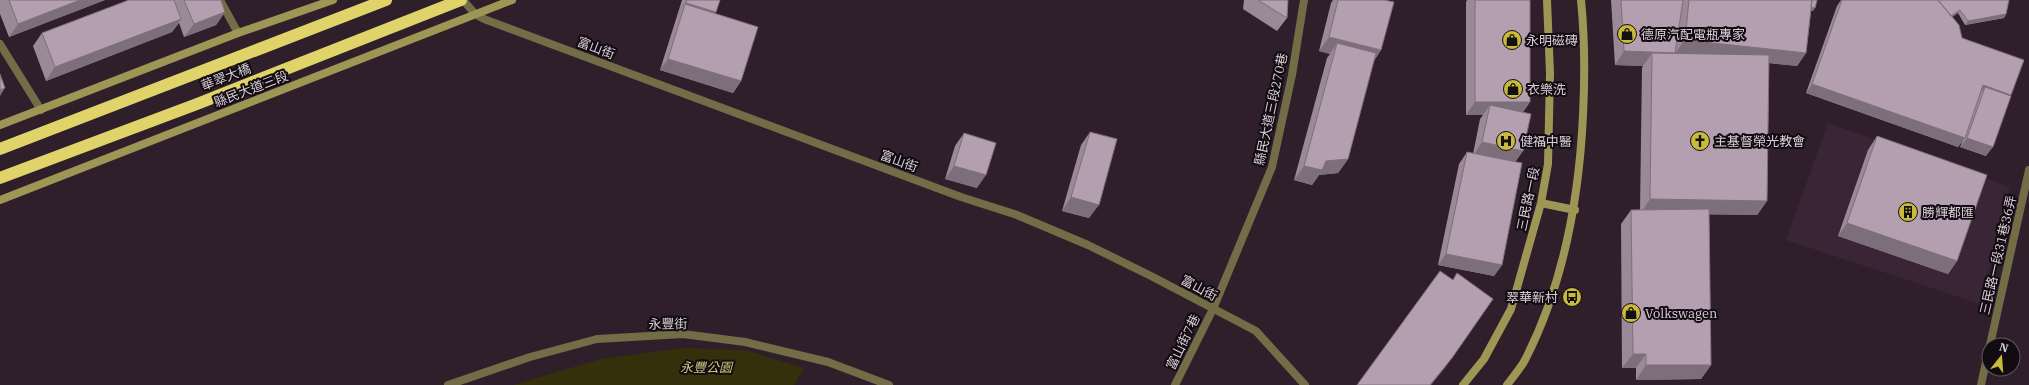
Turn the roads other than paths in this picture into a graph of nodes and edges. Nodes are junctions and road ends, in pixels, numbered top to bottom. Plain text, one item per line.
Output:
1 (220, 0) edge
2 (333, 0) edge
3 (386, 0) edge
4 (462, 0) edge
5 (512, 0) edge
6 (1304, 0) edge
7 (1547, 0) edge
8 (1581, 0) edge
9 (475, 14) junction
10 (238, 33) junction
11 (0, 44) edge
12 (41, 110) junction
13 (0, 125) edge
14 (0, 149) edge
15 (2029, 170) edge
16 (0, 178) edge
17 (0, 200) edge
18 (1541, 203) junction
19 (1574, 210) junction
20 (1213, 309) junction
21 (1992, 337) edge
22 (448, 385) edge
23 (889, 385) edge
24 (1175, 385) edge
25 (1305, 385) edge
26 (1463, 385) edge
27 (1508, 385) edge

1 - 10 street
2 - 10 street
3 - 14 highway, 華翠大橋
4 - 9 street, 富山街
4 - 16 highway, 華翠大橋, bridge
5 - 9 street, 縣民大道三段
6 - 20 street, 縣民大道三段270巷
7 - 18 street, 三民路一段
8 - 19 street
9 - 17 street, 縣民大道三段
9 - 20 street, 富山街
10 - 12 street
11 - 12 street
12 - 13 street
15 - 21 street, 三民路一段31巷36弄
18 - 19 street
18 - 26 street, 三民路一段
19 - 27 street
20 - 24 street, 富山街7巷
20 - 25 street, 富山街
22 - 23 street, 永豐街

